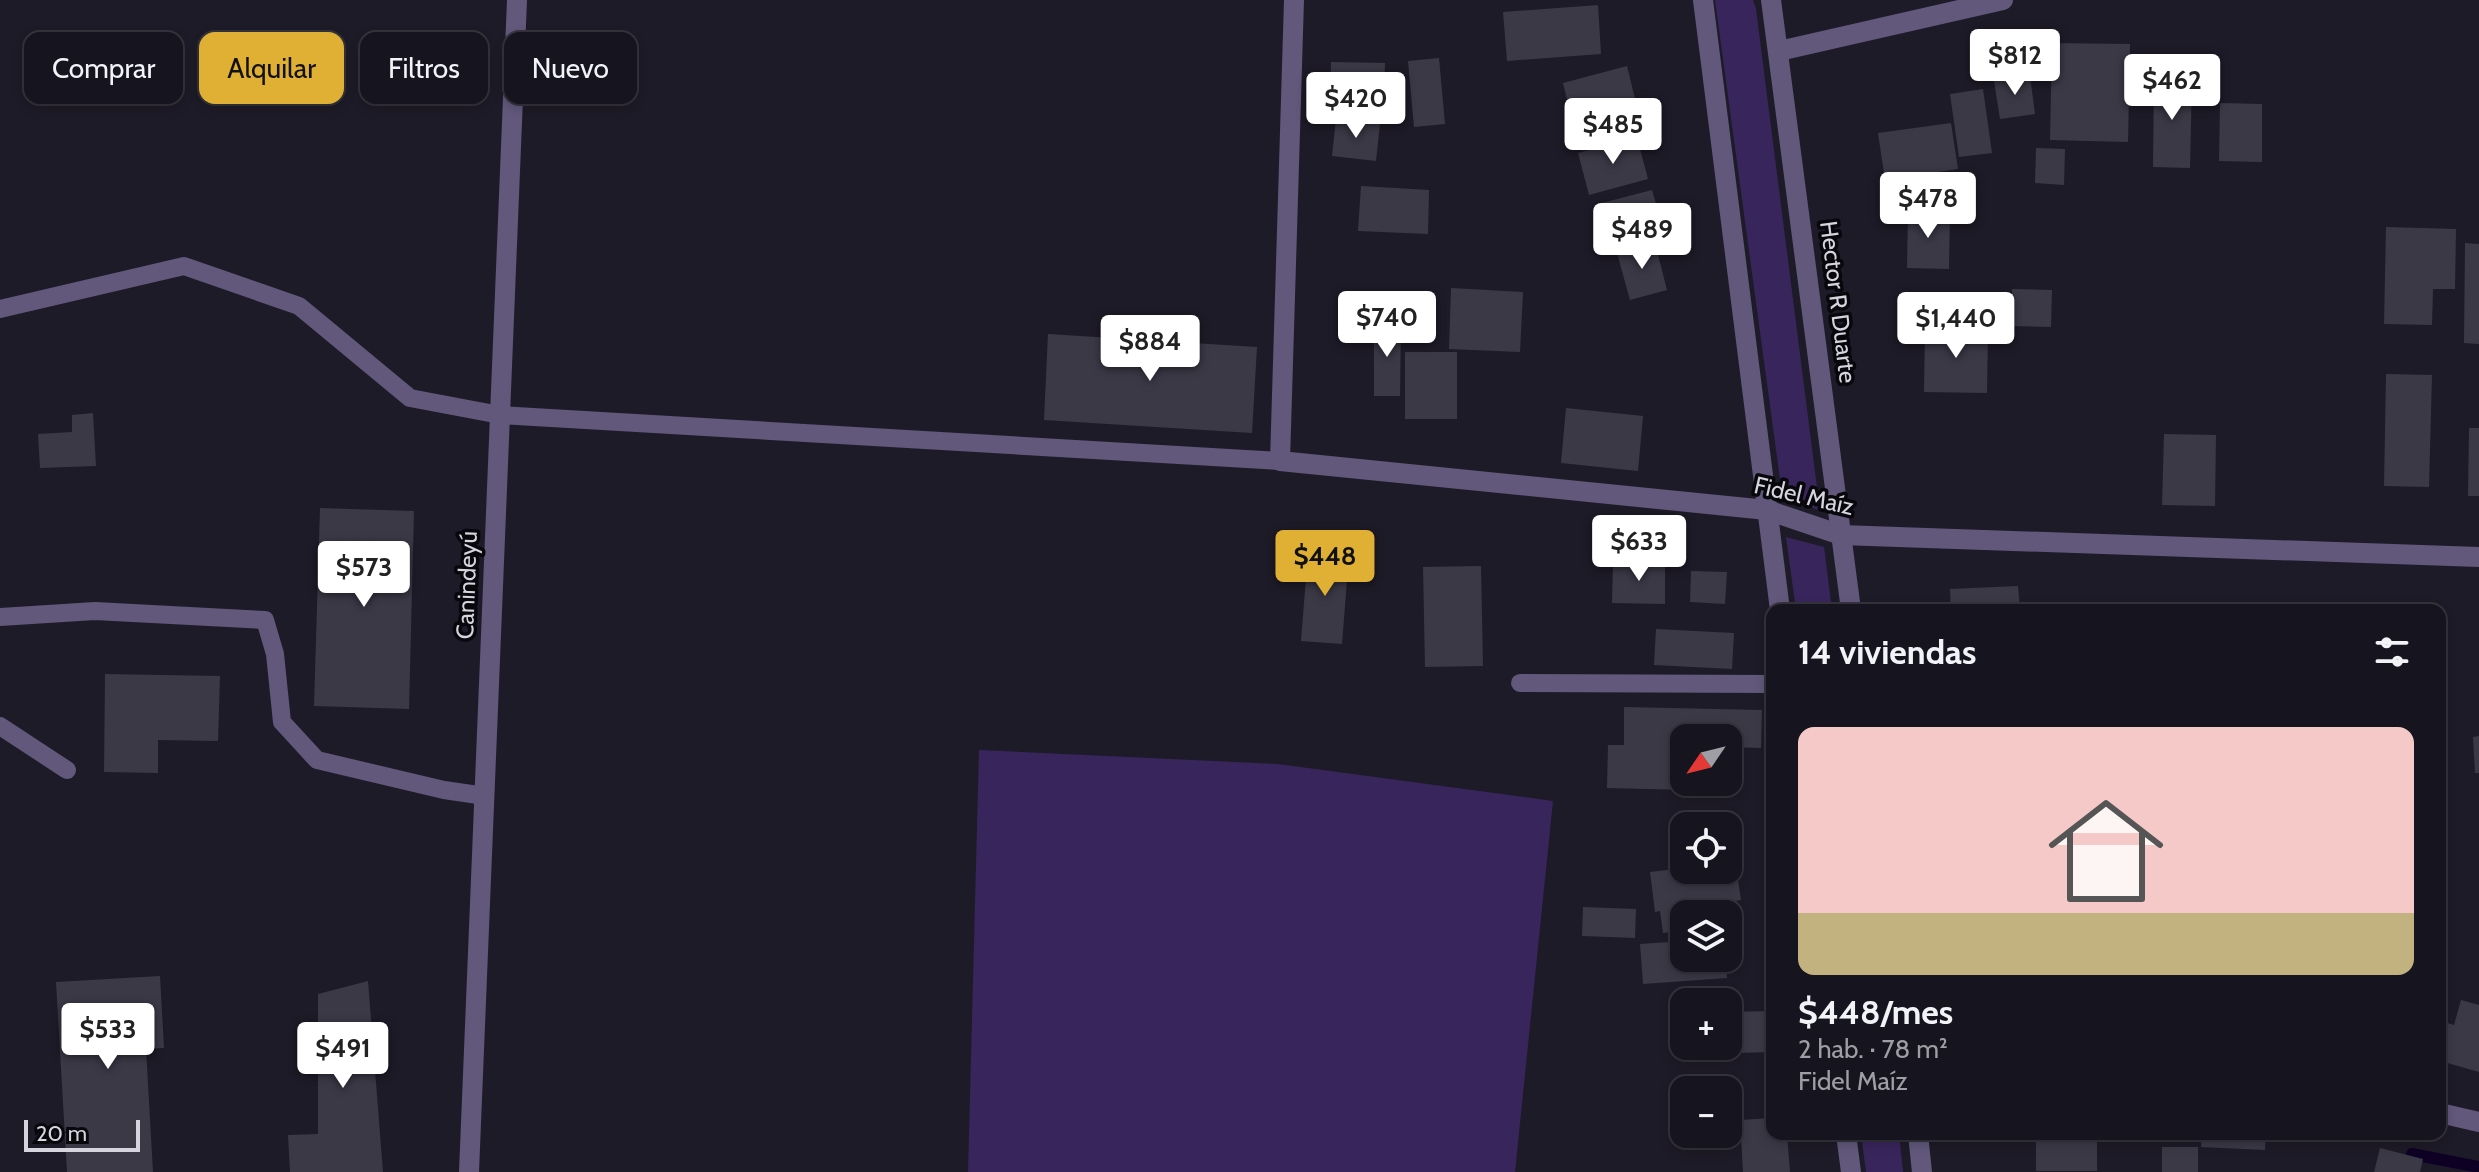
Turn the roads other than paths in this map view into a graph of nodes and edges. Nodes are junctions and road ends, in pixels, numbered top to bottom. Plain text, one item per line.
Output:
1 (517, 0) edge
2 (1294, 0) edge
3 (1703, 0) edge
4 (1771, 0) edge
5 (2003, 0) edge
6 (1779, 51) junction
7 (0, 309) edge
8 (500, 415) junction
9 (1280, 461) junction
10 (1767, 510) junction
11 (1841, 535) junction
12 (2479, 557) edge
13 (1779, 604) edge
14 (1850, 604) edge
15 (0, 617) edge
16 (1520, 683) dead end
17 (1766, 684) edge
18 (0, 726) edge
19 (67, 770) dead end
20 (485, 796) junction
21 (2446, 1114) edge
22 (2479, 1122) edge
23 (1847, 1140) edge
24 (1919, 1140) edge
25 (469, 1172) edge
26 (1851, 1172) edge
27 (1922, 1172) edge

1 - 8 street, Canindeyú
2 - 9 street
3 - 10 street
4 - 6 street, Hector R Duarte
5 - 6 street
6 - 11 street, Hector R Duarte
7 - 8 lane
8 - 9 lane
8 - 20 street, Canindeyú
9 - 10 street, Fidel Maíz
10 - 11 street, Fidel Maíz
10 - 13 street
11 - 12 street, Fidel Maíz
11 - 14 street, Hector R Duarte
15 - 20 lane
16 - 17 lane
18 - 19 lane
20 - 25 street, Canindeyú
21 - 22 street
23 - 26 street
24 - 27 street

